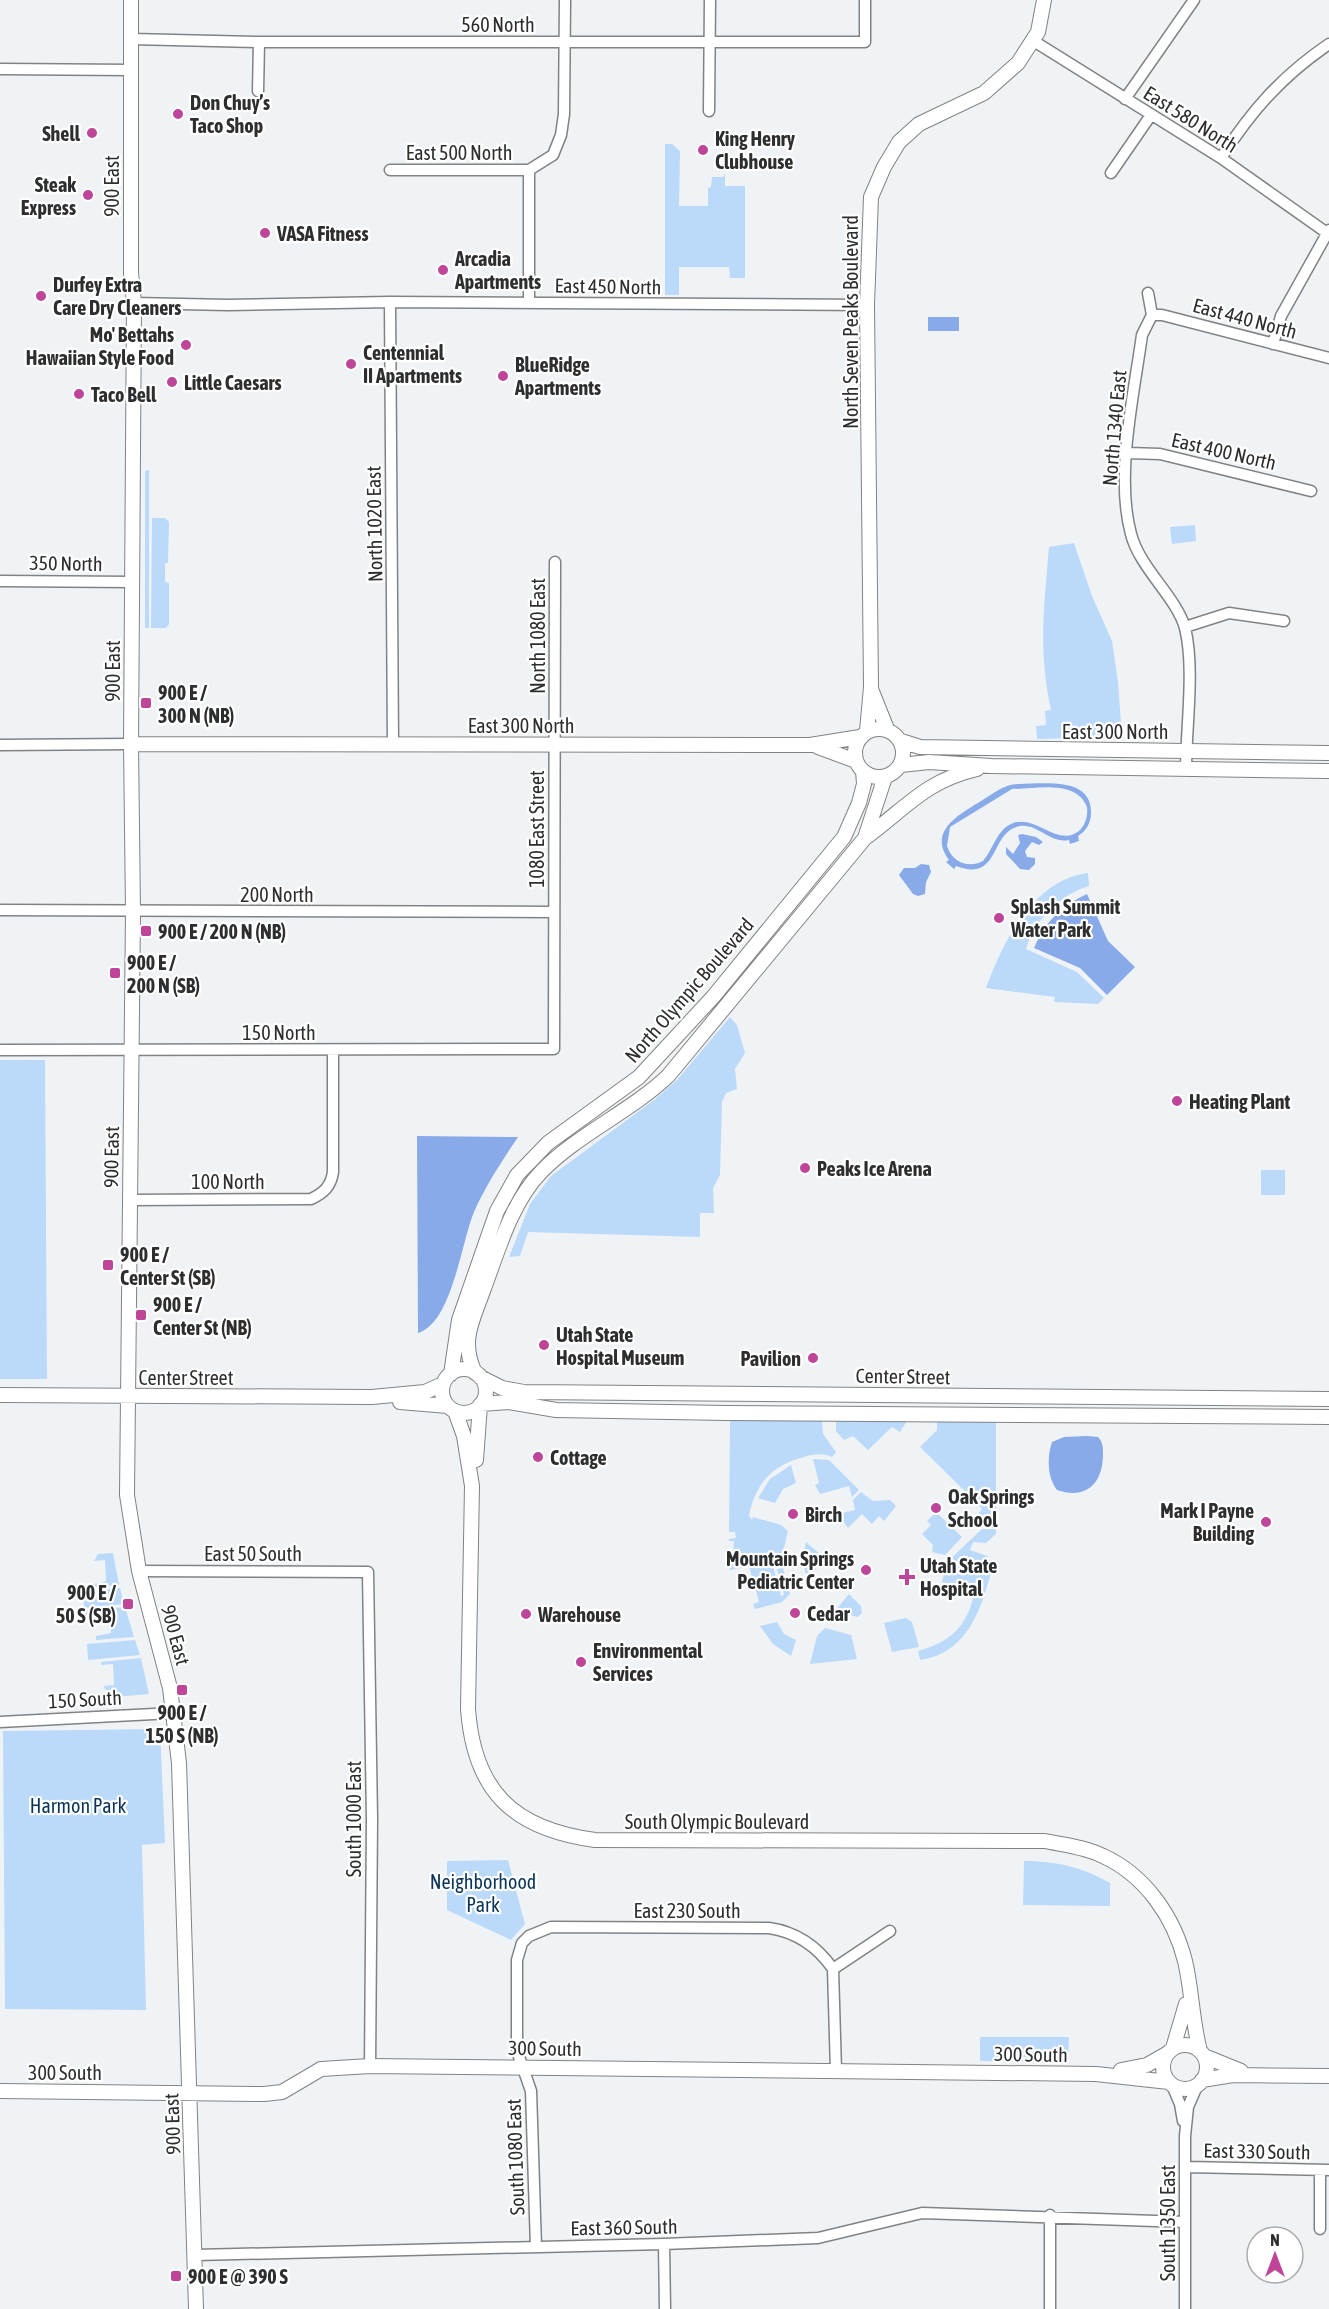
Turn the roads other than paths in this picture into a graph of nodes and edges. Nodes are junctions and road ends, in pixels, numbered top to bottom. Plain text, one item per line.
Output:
1 (131, 0) edge
2 (565, 0) edge
3 (710, 0) edge
4 (865, 0) edge
5 (1044, 0) edge
6 (1194, 0) edge
7 (131, 39) junction
8 (1032, 40) junction
9 (710, 41) junction
10 (259, 42) junction
11 (564, 42) junction
12 (1329, 44) edge
13 (0, 69) edge
14 (131, 70) junction
15 (258, 91) dead end
16 (1125, 99) junction
17 (709, 111) dead end
18 (1151, 116) junction
19 (1221, 158) junction
20 (390, 170) dead end
21 (529, 170) junction
22 (1111, 172) dead end
23 (1328, 231) edge
24 (1148, 293) dead end
25 (390, 302) junction
26 (134, 303) junction
27 (529, 303) junction
28 (867, 305) junction
29 (1152, 315) junction
30 (1273, 344) junction
31 (1329, 358) edge
32 (1128, 453) junction
33 (1311, 491) dead end
34 (555, 562) dead end
35 (0, 581) edge
36 (132, 582) junction
37 (1284, 621) dead end
38 (1185, 627) junction
39 (871, 687) junction
40 (887, 729) junction
41 (864, 734) junction
42 (901, 741) junction
43 (131, 744) junction
44 (0, 745) edge
45 (393, 745) junction
46 (554, 745) junction
47 (810, 745) junction
48 (1186, 752) junction
49 (1329, 753) edge
50 (901, 765) junction
51 (859, 766) junction
52 (991, 766) junction
53 (1186, 769) junction
54 (1329, 771) edge
55 (885, 777) junction
56 (866, 837) junction
57 (0, 910) edge
58 (133, 912) junction
59 (554, 912) junction
60 (0, 1050) edge
61 (132, 1050) junction
62 (333, 1050) junction
63 (130, 1200) junction
64 (478, 1375) junction
65 (447, 1379) junction
66 (590, 1392) junction
67 (716, 1394) junction
68 (0, 1395) edge
69 (843, 1395) junction
70 (952, 1396) junction
71 (127, 1397) junction
72 (372, 1397) junction
73 (1124, 1398) junction
74 (1329, 1399) edge
75 (481, 1405) junction
76 (451, 1408) junction
77 (590, 1410) junction
78 (716, 1413) junction
79 (843, 1413) junction
80 (952, 1415) junction
81 (1124, 1417) junction
82 (1329, 1417) edge
83 (472, 1486) junction
84 (139, 1570) junction
85 (368, 1572) joint
86 (173, 1713) junction
87 (0, 1722) edge
88 (890, 1931) dead end
89 (529, 1936) joint
90 (833, 1969) junction
91 (1189, 1984) junction
92 (1170, 2050) junction
93 (1202, 2054) junction
94 (370, 2066) junction
95 (523, 2068) junction
96 (836, 2070) junction
97 (1095, 2074) junction
98 (1270, 2074) junction
99 (1329, 2076) edge
100 (1200, 2082) junction
101 (1171, 2083) junction
102 (0, 2091) edge
103 (190, 2092) junction
104 (1185, 2136) junction
105 (1185, 2167) junction
106 (1324, 2170) edge
107 (1050, 2215) junction
108 (1185, 2222) junction
109 (1320, 2229) dead end
110 (664, 2244) junction
111 (536, 2247) junction
112 (196, 2255) junction
113 (196, 2309) edge
114 (665, 2309) edge
115 (1050, 2309) edge
116 (1185, 2309) edge

1 - 7 street, 900 East
2 - 11 street
3 - 9 street
4 - 9 street, 560 North
5 - 8 street, North Seven Peaks Boulevard
6 - 16 street
7 - 10 street, 560 North
7 - 14 street, 900 East
8 - 16 street, East 580 North
8 - 28 street, North Seven Peaks Boulevard
9 - 11 street, 560 North
9 - 17 street
10 - 11 street, 560 North
10 - 15 street
11 - 21 street
12 - 19 street
13 - 14 street
14 - 26 street, 900 East
16 - 18 street, East 580 North
18 - 19 street, East 580 North
18 - 22 street
19 - 23 street, East 580 North
20 - 21 street, East 500 North
21 - 27 street
23 - 30 street
24 - 29 street
25 - 26 street, East 450 North
25 - 27 street, East 450 North
25 - 45 street, North 1020 East
26 - 36 street, 900 East
27 - 28 street, East 450 North
28 - 39 street, North Seven Peaks Boulevard
29 - 30 street, East 440 North
29 - 32 street, North 1340 East
30 - 31 street, East 440 North
32 - 33 street, East 400 North
32 - 38 street, North 1340 East
34 - 46 street, North 1080 East
35 - 36 street, 350 North
36 - 43 street, 900 East
37 - 38 street
38 - 48 street, North 1340 East
39 - 40 street, North Seven Peaks Boulevard
39 - 41 street, North Seven Peaks Boulevard
40 - 41 street
40 - 42 street
41 - 47 street, East 300 North
41 - 51 street
42 - 48 street, East 300 North
42 - 50 street
43 - 44 street
43 - 45 street, East 300 North
43 - 58 street, 900 East
45 - 46 street, East 300 North
46 - 47 street, East 300 North
46 - 59 street, 1080 East Street
47 - 51 street, East 300 North
48 - 49 street, East 300 North
48 - 53 street, North 1340 East
50 - 52 street, East 300 North
50 - 55 street
51 - 55 street
51 - 65 street, North Olympic Boulevard
52 - 53 street, East 300 North
52 - 56 street
53 - 54 street, East 300 North
55 - 56 street, North Olympic Boulevard
56 - 64 street, North Olympic Boulevard
57 - 58 street, 200 North
58 - 59 street, 200 North
58 - 61 street, 900 East
59 - 62 street, 150 North
60 - 61 street, 150 North
61 - 62 street, 150 North
61 - 63 street, 900 East
62 - 63 street, 100 North
63 - 71 street, 900 East
64 - 65 street
64 - 66 street, Center Street
64 - 75 street
65 - 72 street, Center Street
65 - 76 street
66 - 67 street, Center Street
66 - 77 street
67 - 69 street, Center Street
67 - 78 street
68 - 71 street, Center Street
69 - 70 street, Center Street
69 - 79 street
70 - 73 street, Center Street
70 - 80 street
71 - 72 street, Center Street
71 - 84 street, 900 East
72 - 76 street, Center Street
73 - 74 street, Center Street
73 - 81 street
75 - 76 street
75 - 77 street, Center Street
75 - 83 street, South Olympic Boulevard
76 - 83 street, South Olympic Boulevard
77 - 78 street, Center Street
78 - 79 street, Center Street
79 - 80 street, Center Street
80 - 81 street, Center Street
81 - 82 street, Center Street
83 - 91 street, South Olympic Boulevard
84 - 85 street, East 50 South
84 - 86 street, 900 East
85 - 94 street, South 1000 East
86 - 87 street, 150 South
86 - 103 street, 900 East
88 - 90 street
89 - 90 street, East 230 South
89 - 95 street, South 1080 East
90 - 96 street
91 - 92 street, South Olympic Boulevard
91 - 93 street, South Olympic Boulevard
92 - 93 street
92 - 97 street, 300 South
92 - 101 street
93 - 98 street
93 - 100 street
94 - 95 street, 300 South
94 - 103 street, 300 South
95 - 96 street, 300 South
95 - 111 street, South 1080 East
96 - 97 street, 300 South
97 - 101 street, 300 South
98 - 99 street
98 - 100 street
100 - 101 street
100 - 104 street, South 1350 East
101 - 104 street, South 1350 East
102 - 103 street, 300 South
103 - 112 street, 900 East
104 - 105 street, South 1350 East
105 - 106 street, East 330 South
105 - 108 street, South 1350 East
106 - 109 street
107 - 108 street, East 360 South
107 - 110 street, East 360 South
107 - 115 street
108 - 116 street, South 1350 East
110 - 111 street, East 360 South
110 - 114 street
111 - 112 street, East 360 South
112 - 113 street, 900 East

